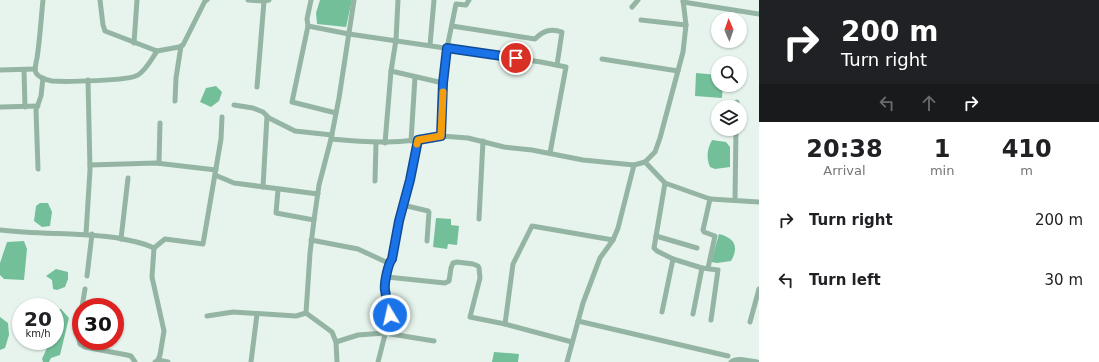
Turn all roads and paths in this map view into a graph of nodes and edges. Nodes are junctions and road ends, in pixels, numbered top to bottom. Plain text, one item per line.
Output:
1 (43, 0) edge
2 (100, 0) edge
3 (138, 0) edge
4 (207, 0) edge
5 (248, 0) edge
6 (311, 0) edge
7 (354, 0) edge
8 (398, 0) edge
9 (434, 0) edge
10 (469, 0) edge
11 (638, 0) edge
12 (267, 1) edge
13 (683, 1) edge
14 (632, 7) dead end
15 (759, 14) edge
16 (641, 20) dead end
17 (686, 25) junction
18 (308, 26) junction
19 (452, 26) junction
20 (349, 34) junction
21 (396, 40) junction
22 (134, 43) junction
23 (430, 45) junction
24 (181, 46) junction
25 (447, 48) junction
26 (157, 52) junction
27 (602, 59) dead end
28 (557, 65) junction
29 (0, 70) edge
30 (24, 70) junction
31 (35, 70) junction
32 (391, 71) junction
33 (678, 71) junction
34 (415, 77) junction
35 (43, 78) junction
36 (88, 80) junction
37 (443, 83) junction
38 (257, 86) dead end
39 (175, 101) dead end
40 (234, 105) dead end
41 (25, 106) junction
42 (38, 106) junction
43 (1, 107) dead end
44 (336, 113) junction
45 (267, 116) junction
46 (222, 117) dead end
47 (160, 123) dead end
48 (441, 136) junction
49 (736, 136) edge
50 (331, 137) junction
51 (418, 140) junction
52 (411, 141) junction
53 (483, 141) junction
54 (376, 142) junction
55 (385, 143) junction
56 (550, 153) junction
57 (645, 162) junction
58 (159, 163) junction
59 (90, 165) junction
60 (634, 165) junction
61 (38, 169) dead end
62 (215, 173) junction
63 (128, 178) dead end
64 (375, 181) dead end
65 (665, 183) junction
66 (263, 187) junction
67 (278, 190) junction
68 (318, 194) junction
69 (710, 199) junction
70 (735, 200) junction
71 (759, 202) edge
72 (403, 205) junction
73 (479, 219) dead end
74 (314, 220) junction
75 (0, 230) edge
76 (89, 234) junction
77 (656, 236) junction
78 (121, 239) junction
79 (311, 240) junction
80 (613, 240) junction
81 (427, 241) dead end
82 (154, 248) junction
83 (697, 248) dead end
84 (673, 259) junction
85 (390, 262) junction
86 (705, 268) junction
87 (87, 276) dead end
88 (387, 277) junction
89 (85, 289) dead end
90 (759, 289) edge
91 (84, 298) edge
92 (662, 312) dead end
93 (306, 313) junction
94 (257, 314) junction
95 (693, 314) dead end
96 (207, 316) dead end
97 (711, 320) dead end
98 (578, 321) junction
99 (750, 322) dead end
100 (504, 324) junction
101 (385, 333) junction
102 (434, 341) dead end
103 (336, 342) junction
104 (572, 342) junction
105 (100, 350) edge
106 (728, 356) dead end
107 (156, 361) edge
108 (134, 362) edge
109 (168, 362) edge
110 (251, 362) edge
111 (337, 362) edge
112 (378, 362) edge
113 (567, 362) edge
114 (731, 362) edge
115 (757, 362) edge

1 - 31 street
2 - 22 street
3 - 22 street
4 - 24 street
5 - 12 street
6 - 18 street
7 - 20 street
8 - 21 street
9 - 23 street
10 - 19 street
11 - 14 street
12 - 38 street
13 - 15 street
13 - 17 street
16 - 17 street
17 - 33 street
18 - 20 street
18 - 44 street
19 - 25 street
19 - 28 street
20 - 21 street
20 - 44 street
21 - 23 street
21 - 32 street
22 - 26 street
23 - 25 street
24 - 26 street
24 - 39 street
25 - 28 street
25 - 37 street
26 - 36 street
27 - 33 street
28 - 56 street
29 - 30 street
30 - 31 street
30 - 41 street
31 - 35 street
32 - 34 street
32 - 55 street
33 - 57 street
34 - 37 street
34 - 52 street
35 - 36 street
35 - 42 street
36 - 59 street
37 - 48 street
40 - 45 street
41 - 42 street
41 - 43 street
42 - 61 street
44 - 50 street
45 - 50 street
45 - 66 street
46 - 62 street
47 - 58 street
48 - 51 street
48 - 53 street
49 - 70 street
50 - 54 street
50 - 68 street
51 - 52 street
51 - 72 street
52 - 55 street
53 - 56 street
53 - 73 street
54 - 55 street
54 - 64 street
56 - 60 street
57 - 60 street
57 - 65 street
58 - 59 street
58 - 62 street
59 - 76 street
60 - 80 street
62 - 66 street
62 - 82 street
63 - 78 street
65 - 69 street
65 - 77 street
66 - 67 street
67 - 68 street
67 - 74 street
68 - 74 street
69 - 70 street
69 - 86 street
70 - 71 street
72 - 81 street
72 - 85 street
74 - 79 street
75 - 76 street
76 - 78 street
76 - 87 street
77 - 83 street
77 - 84 street
78 - 82 street
79 - 85 street
79 - 93 street
80 - 98 street
80 - 100 street
82 - 107 street
84 - 86 street
84 - 92 street
85 - 88 street
86 - 95 street
86 - 97 street
88 - 100 street
88 - 101 street
89 - 91 street
90 - 99 street
93 - 94 street
93 - 103 street
94 - 96 street
94 - 110 street
98 - 104 street
98 - 106 street
100 - 104 street
101 - 102 street
101 - 103 street
101 - 112 street
103 - 111 street
104 - 113 street
105 - 108 street
107 - 109 street
114 - 115 street

